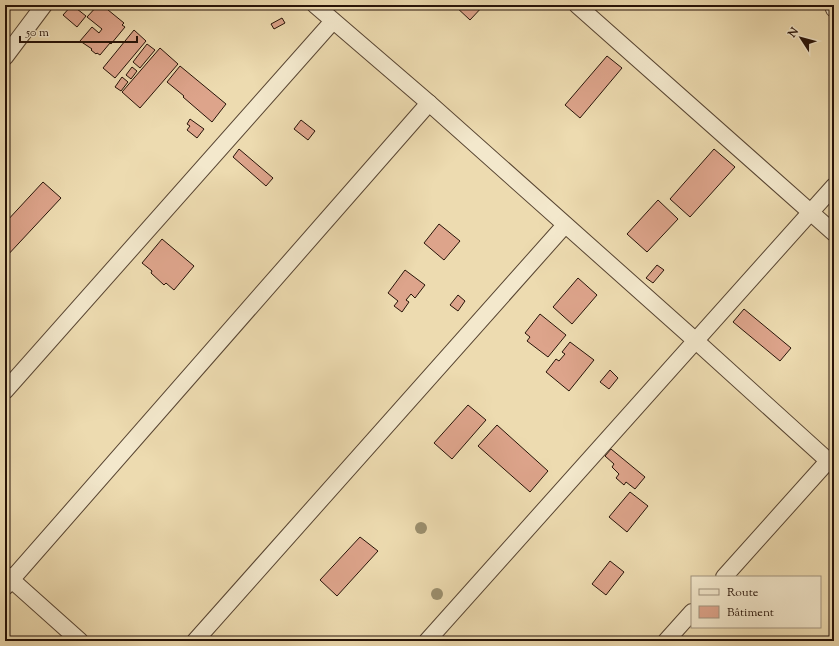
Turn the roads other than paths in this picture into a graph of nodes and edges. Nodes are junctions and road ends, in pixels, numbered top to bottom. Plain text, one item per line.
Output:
1 (44, 5) edge
2 (315, 5) edge
3 (577, 5) edge
4 (833, 5) edge
5 (834, 8) edge
6 (333, 21) junction
7 (5, 57) edge
8 (429, 103) junction
9 (834, 186) edge
10 (811, 212) junction
11 (565, 225) junction
12 (834, 233) edge
13 (696, 341) junction
14 (5, 391) edge
15 (831, 464) edge
16 (725, 576) edge
17 (7, 580) edge
18 (691, 613) edge
19 (80, 641) edge
20 (195, 641) edge
21 (427, 641) edge
22 (666, 641) edge

1 - 7 street
2 - 6 street
3 - 10 street
4 - 5 street
6 - 8 street
6 - 14 street
8 - 11 street
8 - 17 street
9 - 10 street
10 - 12 street
10 - 13 street
11 - 13 street
11 - 20 street
13 - 15 street
13 - 21 street
15 - 16 street
17 - 19 street
18 - 22 street

